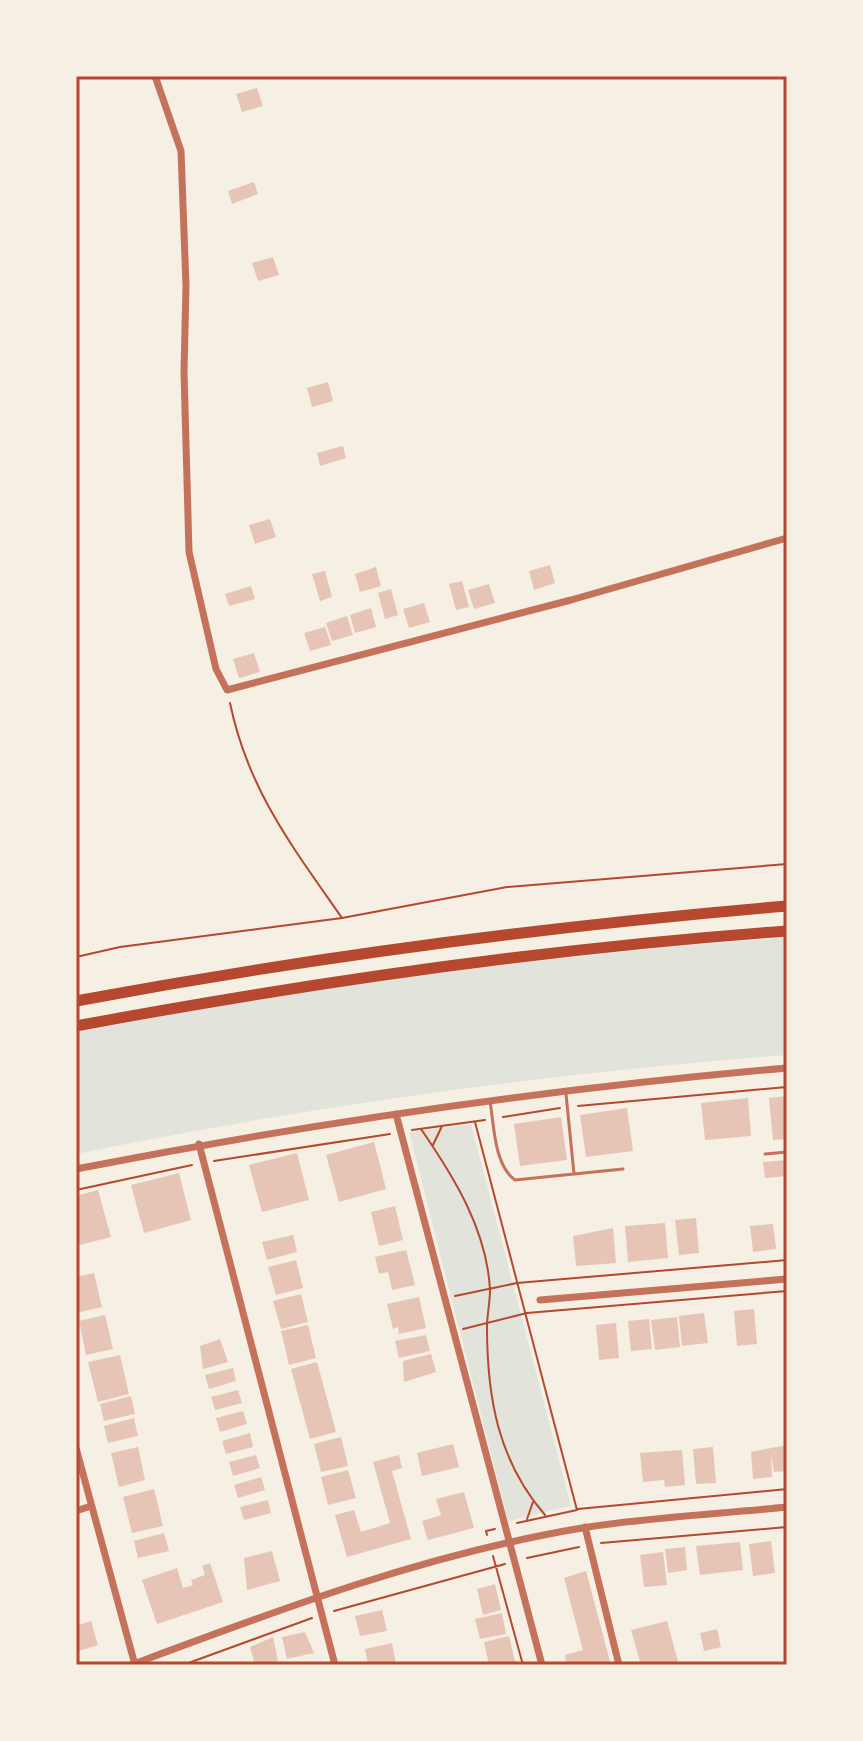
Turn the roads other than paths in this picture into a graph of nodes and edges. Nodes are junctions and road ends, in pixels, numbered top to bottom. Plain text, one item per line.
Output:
1 (155, 76) edge
2 (787, 538) edge
3 (787, 906) edge
4 (787, 931) edge
5 (76, 1001) edge
6 (76, 1026) edge
7 (787, 1068) edge
8 (565, 1090) junction
9 (490, 1101) junction
10 (396, 1114) junction
11 (199, 1144) junction
12 (787, 1152) edge
13 (765, 1154) dead end
14 (76, 1169) edge
15 (623, 1169) dead end
16 (574, 1174) junction
17 (787, 1279) edge
18 (540, 1300) dead end
19 (76, 1448) edge
20 (91, 1506) junction
21 (787, 1507) edge
22 (76, 1511) edge
23 (585, 1527) junction
24 (508, 1542) junction
25 (317, 1596) junction
26 (133, 1665) edge
27 (335, 1665) edge
28 (542, 1665) edge
29 (619, 1665) edge

1 - 2 street
3 - 5 highway
4 - 6 highway
7 - 8 street
8 - 9 street
8 - 16 lane
9 - 10 street
9 - 16 lane
10 - 11 street
10 - 24 street
11 - 14 street
11 - 25 street
12 - 13 lane
15 - 16 lane
17 - 18 street
19 - 20 street
20 - 22 street
20 - 26 street
21 - 23 street
23 - 24 street
23 - 29 street
24 - 25 street
24 - 28 street
25 - 26 street
25 - 27 street

